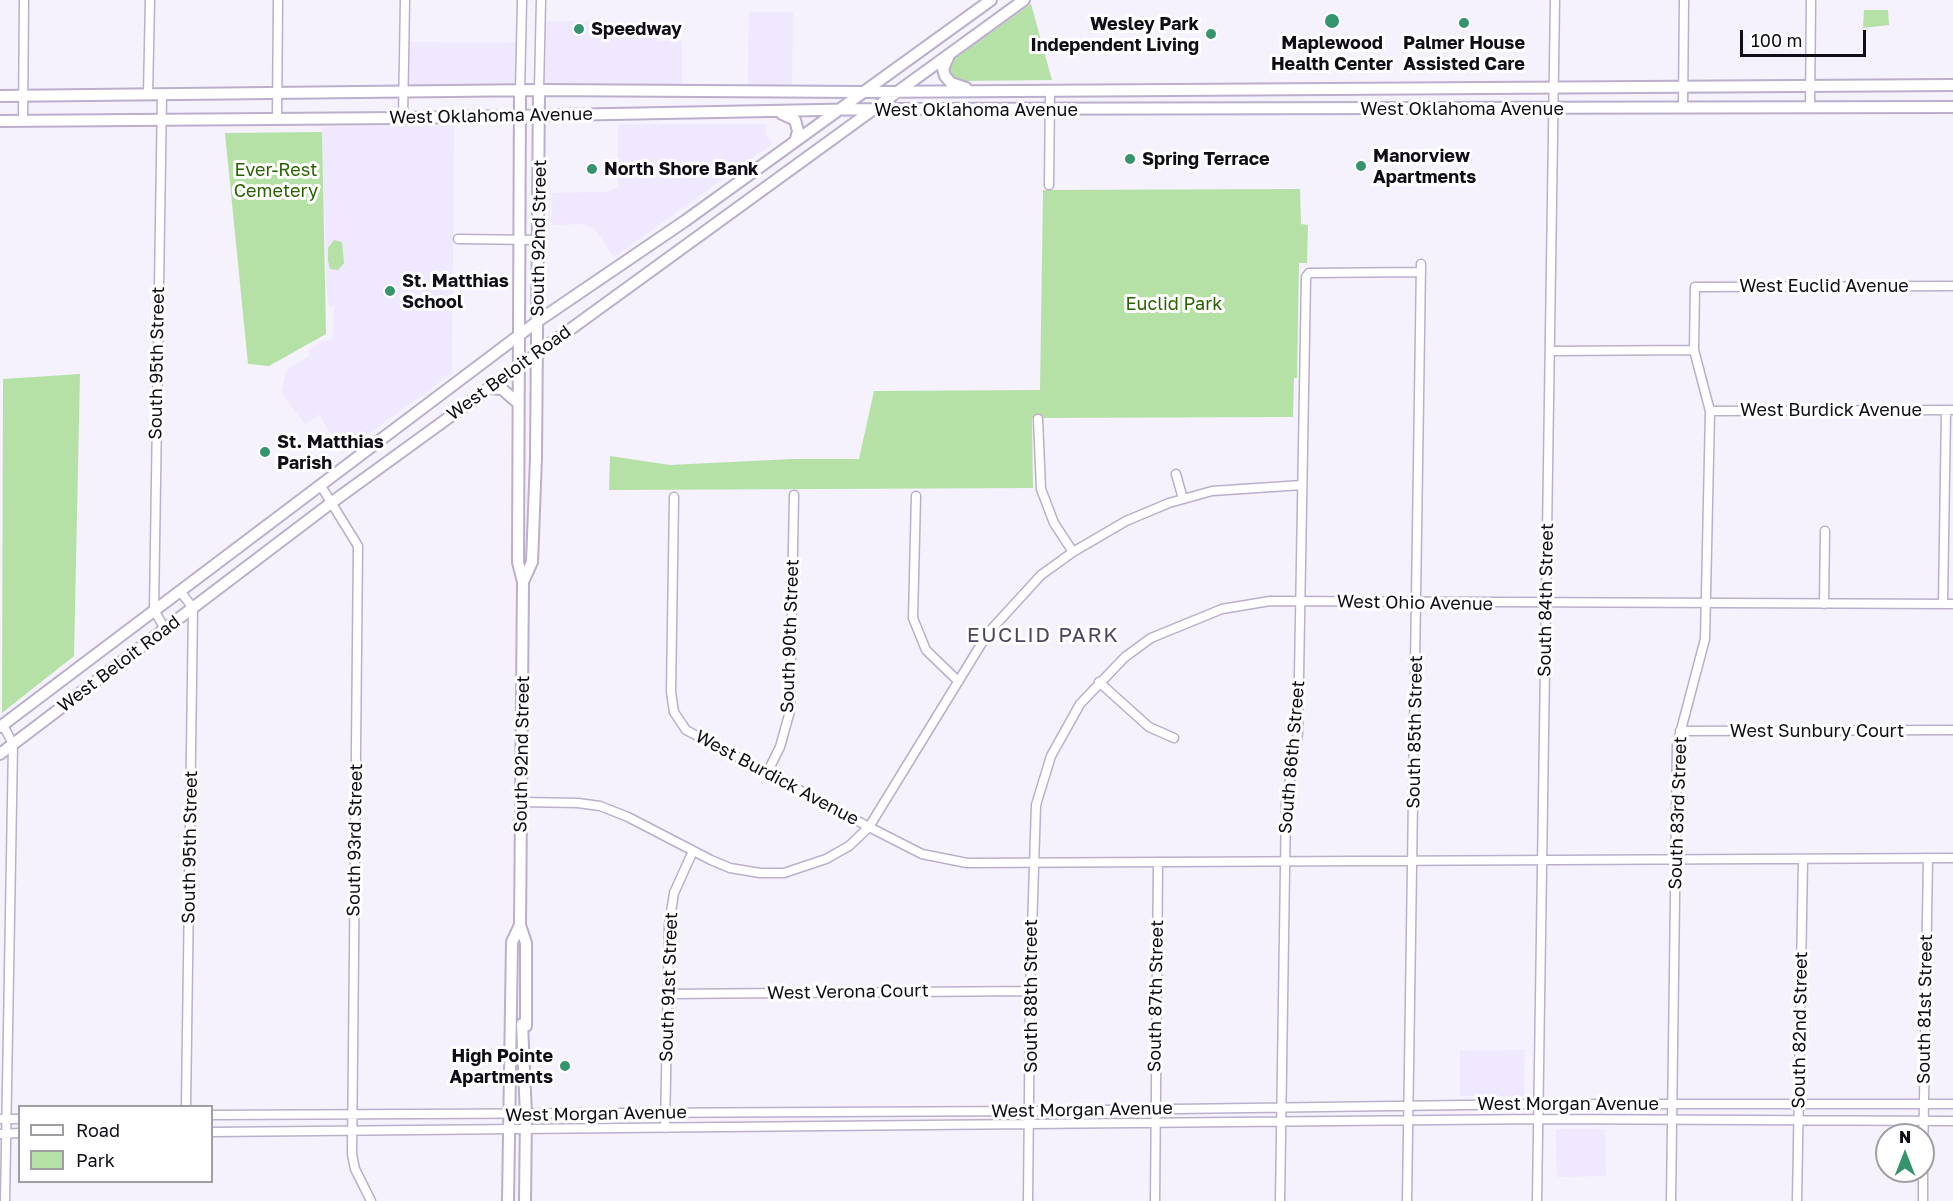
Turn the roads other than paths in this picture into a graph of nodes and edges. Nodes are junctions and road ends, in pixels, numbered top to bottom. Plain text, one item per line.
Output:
1 (24, 0) edge
2 (150, 0) edge
3 (278, 0) edge
4 (405, 0) edge
5 (522, 0) edge
6 (541, 0) edge
7 (990, 0) edge
8 (1024, 0) edge
9 (1555, 0) edge
10 (1684, 0) edge
11 (1811, 0) edge
12 (948, 55) junction
13 (1953, 85) edge
14 (1810, 86) junction
15 (1683, 87) junction
16 (1554, 88) junction
17 (539, 90) junction
18 (520, 91) junction
19 (900, 91) junction
20 (975, 91) junction
21 (1050, 91) junction
22 (403, 92) junction
23 (861, 92) junction
24 (276, 93) junction
25 (162, 94) junction
26 (148, 95) junction
27 (0, 96) edge
28 (23, 96) junction
29 (1953, 106) edge
30 (1683, 108) junction
31 (1810, 108) junction
32 (873, 109) junction
33 (1050, 109) junction
34 (1553, 109) junction
35 (834, 111) junction
36 (770, 112) junction
37 (520, 116) junction
38 (540, 116) junction
39 (403, 118) junction
40 (277, 119) junction
41 (162, 120) junction
42 (0, 121) edge
43 (23, 121) junction
44 (796, 139) junction
45 (1049, 184) dead end
46 (458, 239) dead end
47 (519, 240) junction
48 (538, 240) junction
49 (1421, 268) joint
50 (1953, 286) edge
51 (1695, 287) joint
52 (538, 321) junction
53 (518, 336) junction
54 (1694, 350) junction
55 (1551, 351) junction
56 (538, 352) junction
57 (518, 366) junction
58 (488, 388) junction
59 (518, 403) junction
60 (1949, 410) edge
61 (1710, 411) junction
62 (1038, 419) dead end
63 (1176, 474) dead end
64 (1302, 485) junction
65 (321, 486) junction
66 (794, 495) dead end
67 (916, 496) dead end
68 (674, 497) dead end
69 (1183, 499) junction
70 (331, 503) junction
71 (1825, 531) dead end
72 (1073, 552) junction
73 (524, 582) junction
74 (180, 591) junction
75 (1301, 602) junction
76 (1417, 604) junction
77 (1546, 604) junction
78 (1824, 604) junction
79 (1948, 604) edge
80 (1706, 605) junction
81 (193, 608) junction
82 (154, 610) junction
83 (165, 629) junction
84 (957, 680) junction
85 (1099, 682) junction
86 (1, 726) edge
87 (1953, 730) edge
88 (1680, 731) junction
89 (1174, 738) dead end
90 (13, 744) junction
91 (0, 754) edge
92 (767, 773) junction
93 (522, 802) junction
94 (869, 827) junction
95 (693, 851) junction
96 (1928, 858) junction
97 (1953, 858) edge
98 (1542, 859) junction
99 (1675, 859) junction
100 (1803, 859) junction
101 (1412, 860) junction
102 (1285, 861) junction
103 (1158, 862) junction
104 (1032, 864) junction
105 (520, 925) junction
106 (1030, 991) junction
107 (667, 994) junction
108 (1539, 1104) junction
109 (1672, 1104) junction
110 (1798, 1104) junction
111 (1924, 1104) junction
112 (1953, 1104) edge
113 (186, 1105) edge
114 (1408, 1106) junction
115 (1282, 1108) junction
116 (1155, 1109) junction
117 (851, 1112) junction
118 (1030, 1112) junction
119 (664, 1113) junction
120 (213, 1115) edge
121 (509, 1115) junction
122 (526, 1115) junction
123 (579, 1115) junction
124 (351, 1116) junction
125 (450, 1116) junction
126 (3, 1119) edge
127 (1539, 1119) junction
128 (1672, 1119) junction
129 (1798, 1120) junction
130 (1408, 1121) junction
131 (1923, 1121) junction
132 (1953, 1121) edge
133 (1281, 1122) junction
134 (1155, 1123) junction
135 (1030, 1125) junction
136 (852, 1126) junction
137 (665, 1128) junction
138 (509, 1129) junction
139 (526, 1129) junction
140 (579, 1129) junction
141 (450, 1130) junction
142 (352, 1131) junction
143 (213, 1132) edge
144 (18, 1133) edge
145 (3, 1134) edge
146 (1923, 1183) edge
147 (5, 1201) edge
148 (371, 1201) edge
149 (508, 1201) edge
150 (525, 1201) edge
151 (1028, 1201) edge
152 (1155, 1201) edge
153 (1280, 1201) edge
154 (1407, 1201) edge
155 (1538, 1201) edge
156 (1671, 1201) edge
157 (1797, 1201) edge
158 (1923, 1201) edge

1 - 28 street
2 - 26 street
3 - 24 street
4 - 22 street
5 - 18 street, South 92nd Street
6 - 17 street, South 92nd Street
7 - 23 main road, West Beloit Road
8 - 12 main road, West Beloit Road
9 - 16 street, South 84th Street
10 - 15 street
11 - 14 street
12 - 19 main road, West Beloit Road
12 - 20 main road
13 - 14 main road, West Oklahoma Avenue
14 - 15 main road, West Oklahoma Avenue
14 - 31 street
15 - 16 main road, West Oklahoma Avenue
15 - 30 street
16 - 21 main road, West Oklahoma Avenue
16 - 34 street, South 84th Street
17 - 18 main road, West Oklahoma Avenue
17 - 23 main road, West Oklahoma Avenue
17 - 38 main road, South 92nd Street
18 - 22 main road, West Oklahoma Avenue
18 - 37 main road, South 92nd Street
19 - 20 main road, West Oklahoma Avenue
19 - 23 main road, West Oklahoma Avenue
19 - 32 main road, West Beloit Road
20 - 21 main road, West Oklahoma Avenue
21 - 33 street
22 - 24 main road, West Oklahoma Avenue
22 - 39 street
23 - 35 main road, West Beloit Road
24 - 25 main road, West Oklahoma Avenue
24 - 40 street
25 - 26 main road, West Oklahoma Avenue
25 - 41 street, South 95th Street
26 - 28 main road, West Oklahoma Avenue
27 - 28 main road, West Oklahoma Avenue
28 - 43 street
29 - 31 main road, West Oklahoma Avenue
30 - 31 main road, West Oklahoma Avenue
30 - 34 main road, West Oklahoma Avenue
32 - 33 main road, West Oklahoma Avenue
32 - 35 main road, West Oklahoma Avenue
32 - 56 main road, West Beloit Road
33 - 34 main road, West Oklahoma Avenue
33 - 45 street
34 - 55 street, South 84th Street
35 - 36 main road, West Oklahoma Avenue
35 - 44 main road, West Beloit Road
36 - 38 main road, West Oklahoma Avenue
36 - 44 main road
37 - 38 main road, West Oklahoma Avenue
37 - 39 main road, West Oklahoma Avenue
37 - 47 main road, South 92nd Street
38 - 48 main road, South 92nd Street
39 - 40 main road, West Oklahoma Avenue
40 - 41 main road, West Oklahoma Avenue
41 - 43 main road, West Oklahoma Avenue
41 - 82 street, South 95th Street
42 - 43 main road, West Oklahoma Avenue
44 - 52 main road, West Beloit Road
46 - 47 street
47 - 48 street
47 - 53 main road, South 92nd Street
48 - 52 main road, South 92nd Street
49 - 64 street, South 86th Street
49 - 76 street, South 85th Street
50 - 51 street, West Euclid Avenue
51 - 54 street, South 83rd Street
52 - 53 main road, West Beloit Road
52 - 56 main road, South 92nd Street
53 - 57 main road, South 92nd Street
53 - 65 main road, West Beloit Road
54 - 55 street
54 - 61 street, South 83rd Street
55 - 77 street, South 84th Street
56 - 57 main road, West Beloit Road
56 - 73 main road, South 92nd Street
57 - 58 main road, West Beloit Road
57 - 59 main road, South 92nd Street
58 - 59 main road
58 - 70 main road, West Beloit Road
59 - 73 main road, South 92nd Street
60 - 61 street, West Burdick Avenue
60 - 79 street
61 - 80 street, South 83rd Street
62 - 72 street
63 - 69 street
64 - 69 street, West Burdick Avenue
64 - 75 street, South 86th Street
65 - 70 street, South 93rd Street
65 - 74 main road, West Beloit Road
66 - 92 street, South 90th Street
67 - 84 street
68 - 92 street, West Burdick Avenue
69 - 72 street, West Burdick Avenue
70 - 81 main road, West Beloit Road
70 - 124 street, South 93rd Street
71 - 78 street
72 - 84 street, West Burdick Avenue
73 - 93 main road, South 92nd Street
74 - 81 street
74 - 82 main road, West Beloit Road
75 - 76 street, West Ohio Avenue
75 - 85 street, West Ohio Avenue
75 - 102 street, South 86th Street
76 - 77 street, West Ohio Avenue
76 - 101 street, South 85th Street
77 - 80 street, West Ohio Avenue
77 - 98 street, South 84th Street
78 - 79 street, West Ohio Avenue
78 - 80 street, West Ohio Avenue
80 - 88 street, South 83rd Street
81 - 83 main road, West Beloit Road
81 - 113 street, South 95th Street
82 - 83 street
82 - 86 main road, West Beloit Road
83 - 90 main road, West Beloit Road
84 - 94 street, West Burdick Avenue
85 - 89 street
85 - 104 street, West Ohio Avenue
86 - 90 street
87 - 88 street, West Sunbury Court
88 - 99 street, South 83rd Street
90 - 91 main road, West Beloit Road
90 - 126 street
92 - 94 street, West Burdick Avenue
93 - 95 street
93 - 105 main road, South 92nd Street
94 - 95 street
94 - 104 street
95 - 107 street, South 91st Street
96 - 97 street
96 - 100 street
96 - 111 street, South 81st Street
98 - 99 street
98 - 101 street
98 - 108 street, South 84th Street
99 - 100 street
99 - 109 street, South 83rd Street
100 - 110 street, South 82nd Street
101 - 102 street
101 - 114 street, South 85th Street
102 - 103 street
102 - 115 street, South 86th Street
103 - 104 street
103 - 116 street, South 87th Street
104 - 106 street, South 88th Street
105 - 121 main road, South 92nd Street
105 - 122 main road, South 92nd Street
106 - 107 street, West Verona Court
106 - 118 street, South 88th Street
107 - 119 street, South 91st Street
108 - 109 street, West Morgan Avenue
108 - 114 street, West Morgan Avenue
108 - 127 street, South 84th Street
109 - 110 street, West Morgan Avenue
109 - 128 street, South 83rd Street
110 - 111 street, West Morgan Avenue
110 - 129 street, South 82nd Street
111 - 112 street, West Morgan Avenue
111 - 131 street, South 81st Street
114 - 115 street, West Morgan Avenue
114 - 130 street, South 85th Street
115 - 116 street, West Morgan Avenue
115 - 133 street, South 86th Street
116 - 118 street, West Morgan Avenue
116 - 134 street, South 87th Street
117 - 118 street, West Morgan Avenue
117 - 119 street, West Morgan Avenue
117 - 136 street
118 - 135 street, South 88th Street
119 - 123 street, West Morgan Avenue
119 - 137 street, South 91st Street
120 - 124 street, West Morgan Avenue
121 - 122 street, West Morgan Avenue
121 - 125 street, West Morgan Avenue
121 - 138 main road, South 92nd Street
122 - 123 street, West Morgan Avenue
122 - 139 main road, South 92nd Street
123 - 140 street
124 - 125 street, West Morgan Avenue
124 - 142 street, South 93rd Street
125 - 141 street
126 - 145 street
127 - 128 street, West Morgan Avenue
127 - 130 street, West Morgan Avenue
127 - 155 street, South 84th Street
128 - 129 street, West Morgan Avenue
128 - 156 street, South 83rd Street
129 - 131 street, West Morgan Avenue
129 - 157 street, South 82nd Street
130 - 133 street, West Morgan Avenue
130 - 154 street, South 85th Street
131 - 132 street, West Morgan Avenue
133 - 134 street, West Morgan Avenue
133 - 153 street, South 86th Street
134 - 135 street, West Morgan Avenue
134 - 152 street, South 87th Street
135 - 136 street, West Morgan Avenue
135 - 151 street, South 88th Street
136 - 137 street, West Morgan Avenue
137 - 140 street, West Morgan Avenue
138 - 139 street, West Morgan Avenue
138 - 141 street, West Morgan Avenue
138 - 149 main road, South 92nd Street
139 - 140 street, West Morgan Avenue
139 - 150 main road, South 92nd Street
141 - 142 street, West Morgan Avenue
142 - 143 street, West Morgan Avenue
142 - 148 street, South 93rd Street
144 - 145 street
145 - 147 street
146 - 158 street

